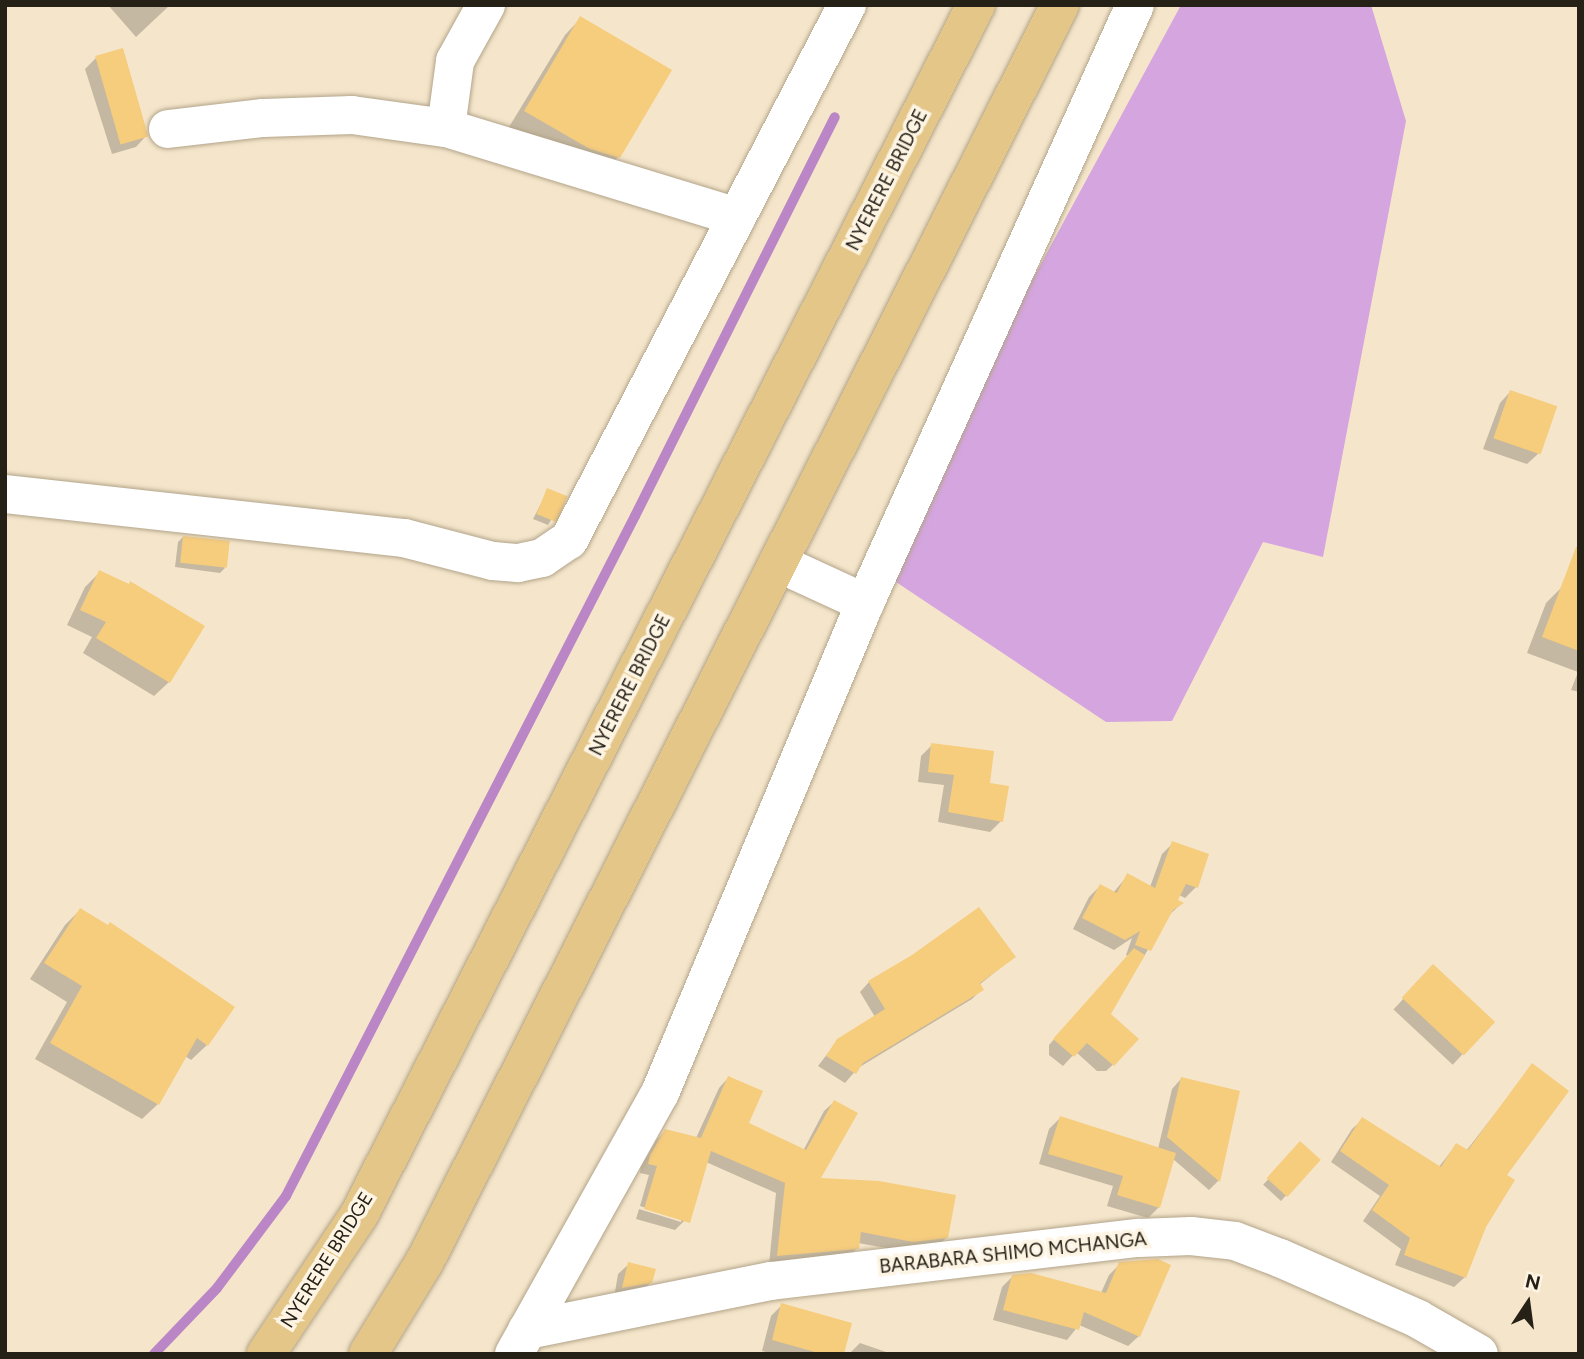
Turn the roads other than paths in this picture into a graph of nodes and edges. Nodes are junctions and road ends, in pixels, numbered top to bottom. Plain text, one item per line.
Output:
1 (486, 5) edge
2 (846, 5) edge
3 (976, 5) edge
4 (1060, 5) edge
5 (1135, 5) edge
6 (446, 128) junction
7 (168, 130) dead end
8 (737, 217) junction
9 (5, 494) edge
10 (778, 563) junction
11 (865, 603) junction
12 (521, 1342) edge
13 (266, 1354) edge
14 (368, 1354) edge
15 (1479, 1354) edge

1 - 6 street
2 - 8 street
3 - 13 main road, NYERERE BRIDGE
4 - 10 main road
5 - 11 street
6 - 7 street
6 - 8 street
8 - 9 street
10 - 11 street
10 - 14 main road
11 - 12 street
12 - 15 street, BARABARA SHIMO MCHANGA

